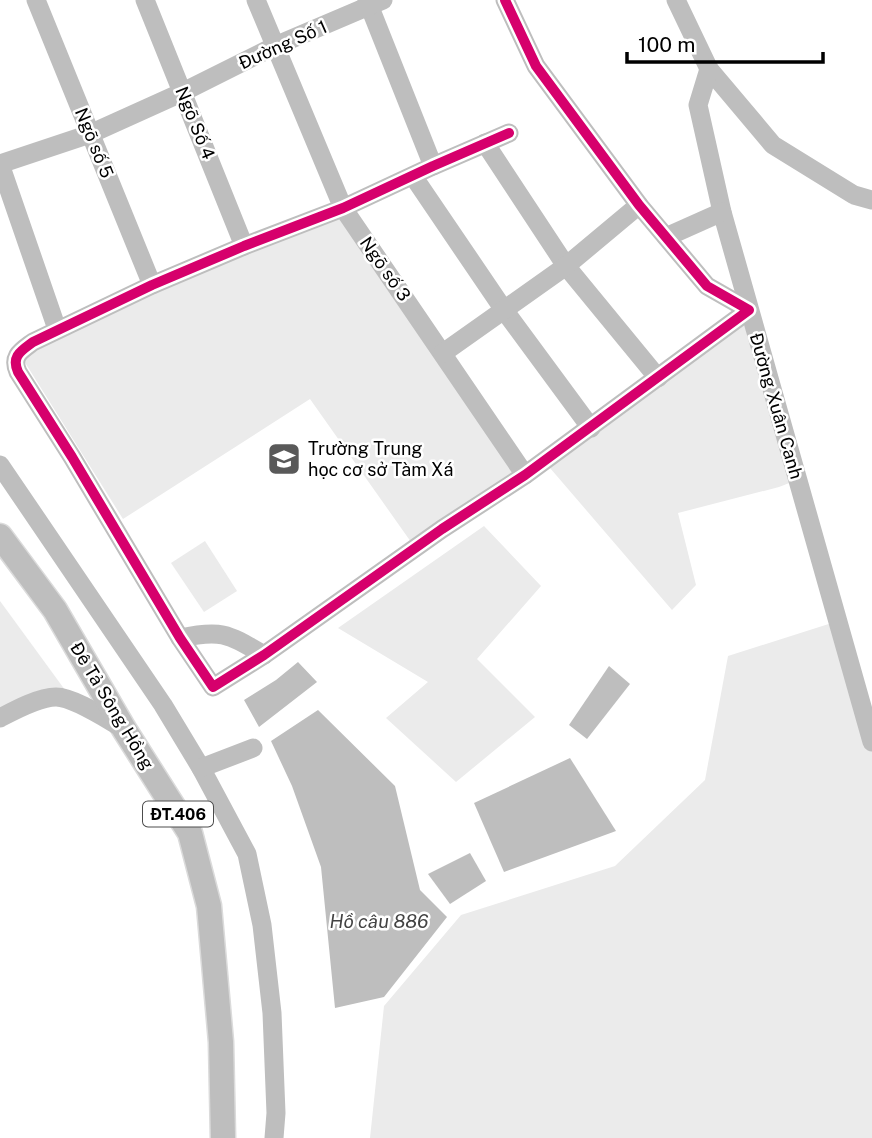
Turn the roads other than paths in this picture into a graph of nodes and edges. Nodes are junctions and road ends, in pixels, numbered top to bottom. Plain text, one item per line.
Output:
1 (36, 0) edge
2 (145, 0) edge
3 (257, 0) edge
4 (505, 0) edge
5 (676, 0) edge
6 (373, 2) edge
7 (275, 46) junction
8 (709, 69) junction
9 (183, 92) junction
10 (509, 133) dead end
11 (90, 134) junction
12 (485, 143) junction
13 (433, 166) junction
14 (413, 176) junction
15 (872, 200) edge
16 (639, 205) junction
17 (343, 208) junction
18 (722, 212) junction
19 (666, 237) junction
20 (244, 246) junction
21 (566, 266) junction
22 (152, 285) junction
23 (504, 310) junction
24 (749, 310) junction
25 (57, 329) junction
26 (443, 353) junction
27 (658, 378) junction
28 (590, 428) junction
29 (0, 465) edge
30 (525, 475) junction
31 (0, 536) edge
32 (180, 638) junction
33 (264, 655) junction
34 (0, 718) edge
35 (124, 729) junction
36 (872, 742) edge
37 (253, 748) dead end
38 (201, 768) junction
39 (223, 1138) edge
40 (274, 1138) edge

1 - 11 street, Ngõ số 5
2 - 9 street, Ngõ Số 4
3 - 7 street
4 - 16 street
5 - 8 street
6 - 7 street, Đường Số 1
6 - 13 street
7 - 9 street, Đường Số 1
7 - 17 street, Ngõ số 3
8 - 15 street
8 - 18 street, Đường Xuân Canh
9 - 11 street, Đường Số 1
9 - 20 street, Ngõ Số 4
10 - 12 street
11 - 22 street, Ngõ số 5
11 - 25 street, Đường Số 1
12 - 13 street
12 - 21 street
13 - 14 street
14 - 17 street
14 - 23 street
16 - 19 street
16 - 21 street
17 - 20 street
17 - 26 street, Ngõ số 3
18 - 19 street
18 - 24 street, Đường Xuân Canh
19 - 24 street
20 - 22 street
21 - 23 street
21 - 27 street
22 - 25 street
23 - 26 street
23 - 28 street
24 - 27 street
24 - 36 street, Đường Xuân Canh
25 - 32 street
26 - 30 street, Ngõ số 3
27 - 28 street
28 - 30 street
29 - 38 street
30 - 33 street
31 - 35 main road, Đê Tả Sông Hồng / ĐT.406
32 - 33 street
32 - 33 street
34 - 35 street
35 - 39 main road, Đê Tả Sông Hồng / ĐT.406
37 - 38 street
38 - 40 street

